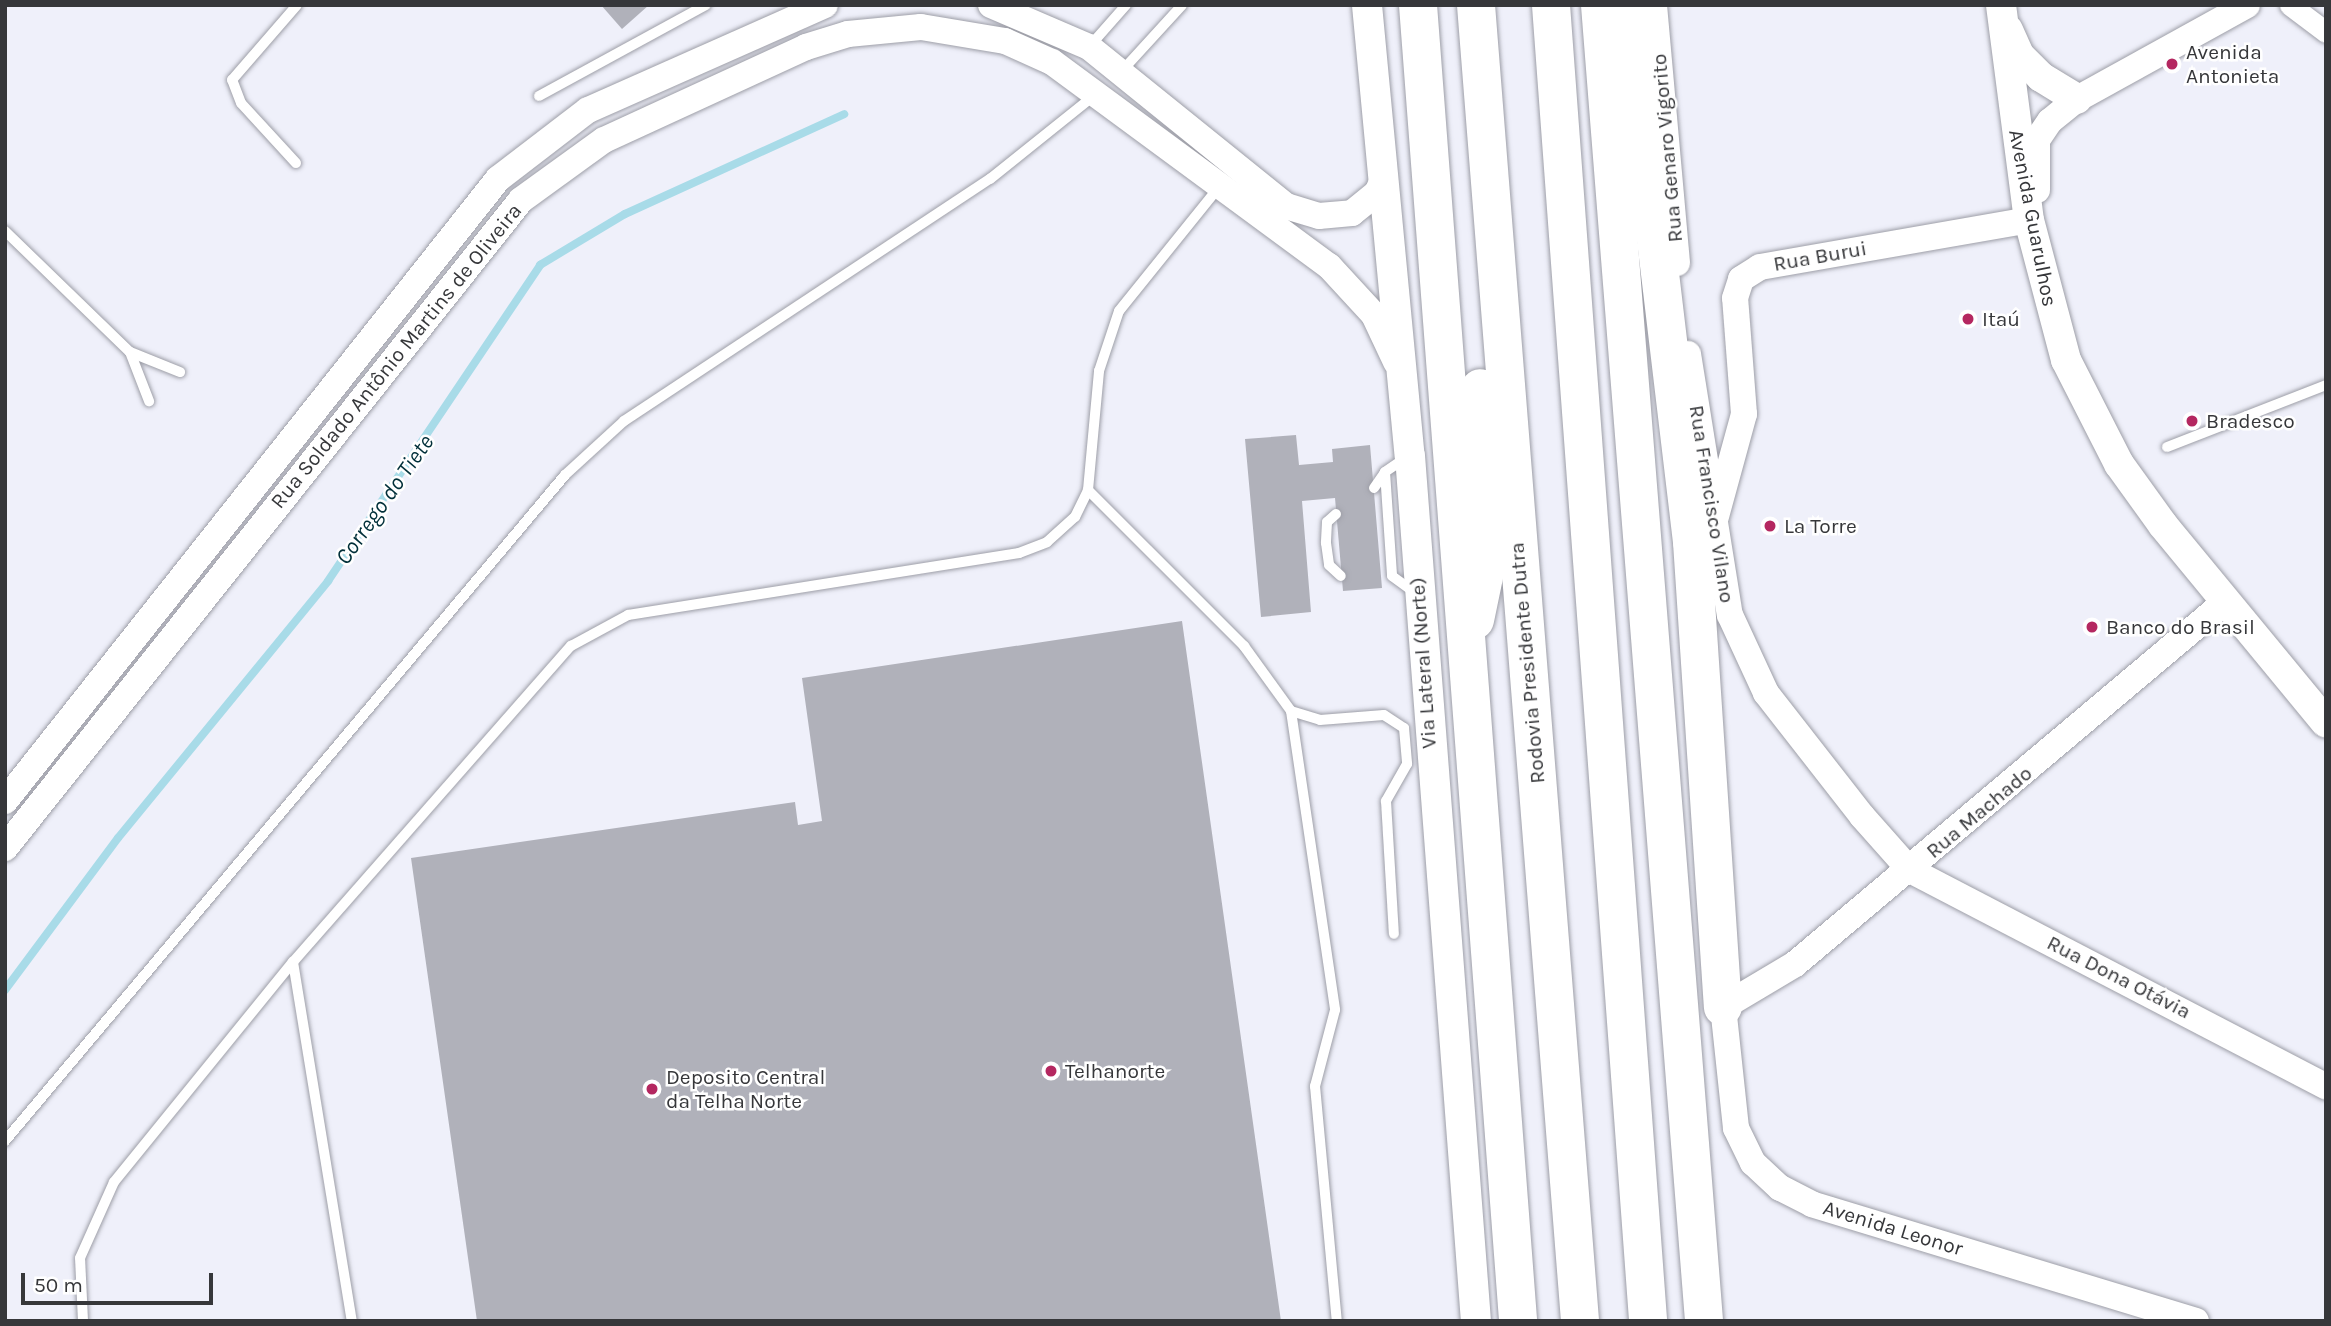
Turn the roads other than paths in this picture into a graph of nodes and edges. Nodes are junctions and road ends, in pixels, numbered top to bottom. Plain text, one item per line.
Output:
1 (297, 5) edge
2 (706, 5) edge
3 (825, 5) edge
4 (991, 5) edge
5 (1126, 5) edge
6 (1182, 5) edge
7 (1367, 5) edge
8 (1418, 5) edge
9 (1452, 5) edge
10 (1476, 5) edge
11 (1551, 5) edge
12 (1600, 5) edge
13 (1628, 5) edge
14 (1654, 5) edge
15 (2247, 5) edge
16 (2290, 5) edge
17 (2001, 11) edge
18 (2326, 32) edge
19 (1089, 47) junction
20 (1120, 73) junction
21 (1098, 92) junction
22 (539, 96) dead end
23 (2077, 99) junction
24 (296, 163) dead end
25 (1384, 177) junction
26 (1220, 186) junction
27 (2029, 220) junction
28 (5, 231) edge
29 (2036, 258) junction
30 (1679, 290) joint
31 (130, 352) junction
32 (180, 372) dead end
33 (1402, 377) junction
34 (2326, 385) edge
35 (149, 401) dead end
36 (299, 429) junction
37 (2167, 447) dead end
38 (322, 448) junction
39 (1410, 456) junction
40 (1385, 472) junction
41 (1374, 488) dead end
42 (1088, 490) junction
43 (1336, 514) dead end
44 (1713, 528) junction
45 (1341, 576) dead end
46 (1417, 595) junction
47 (2225, 602) junction
48 (1466, 663) junction
49 (2315, 700) edge
50 (1291, 711) junction
51 (2326, 723) edge
52 (5, 801) edge
53 (5, 848) edge
54 (1910, 870) junction
55 (1394, 934) dead end
56 (293, 962) junction
57 (1723, 1007) junction
58 (2326, 1087) edge
59 (5, 1141) edge
60 (83, 1321) edge
61 (352, 1321) edge
62 (1337, 1321) edge
63 (1476, 1321) edge
64 (1518, 1321) edge
65 (1580, 1321) edge
66 (1648, 1321) edge
67 (1704, 1321) edge
68 (2196, 1321) edge

1 - 24 lane
2 - 22 lane
3 - 36 street, Rua Soldado Antônio Martins de Oliveira
4 - 19 street
5 - 19 lane
6 - 20 lane
7 - 25 main road, Via Lateral (Norte)
8 - 48 highway
9 - 48 highway
10 - 65 highway, Rodovia Presidente Dutra
11 - 66 highway
12 - 67 highway
13 - 57 highway
14 - 30 street, Rua Genaro Vigorito
15 - 23 street
16 - 18 street
17 - 23 main road
17 - 27 main road, Avenida Guarulhos
19 - 20 street
20 - 25 street
21 - 26 street, Rua Soldado Antônio Martins de Oliveira
21 - 38 street, Rua Soldado Antônio Martins de Oliveira
21 - 59 lane
23 - 29 street
25 - 33 main road, Via Lateral (Norte)
26 - 33 street, Rua Soldado Antônio Martins de Oliveira
26 - 42 lane
27 - 29 main road, Avenida Guarulhos
27 - 44 street, Rua Burui
28 - 31 lane
29 - 47 main road, Avenida Guarulhos
30 - 44 street, Rua Francisco Vilano
31 - 32 lane
31 - 35 lane
33 - 39 main road, Via Lateral (Norte)
34 - 37 lane
36 - 38 lane
36 - 52 street, Rua Soldado Antônio Martins de Oliveira
38 - 53 street, Rua Soldado Antônio Martins de Oliveira
39 - 40 lane
39 - 46 main road, Via Lateral (Norte)
40 - 41 lane
40 - 46 lane
42 - 50 lane
42 - 56 lane
43 - 45 lane
44 - 54 street, Rua Francisco Vilano
46 - 63 main road, Via Lateral (Norte)
47 - 49 main road, Avenida Guarulhos
47 - 54 street, Rua Machado
48 - 64 highway
49 - 51 main road, Avenida Guarulhos
50 - 55 lane
50 - 62 lane
54 - 57 street, Rua Machado
54 - 58 street, Rua Dona Otávia
56 - 60 lane
56 - 61 lane
57 - 68 street, Avenida Leonor

